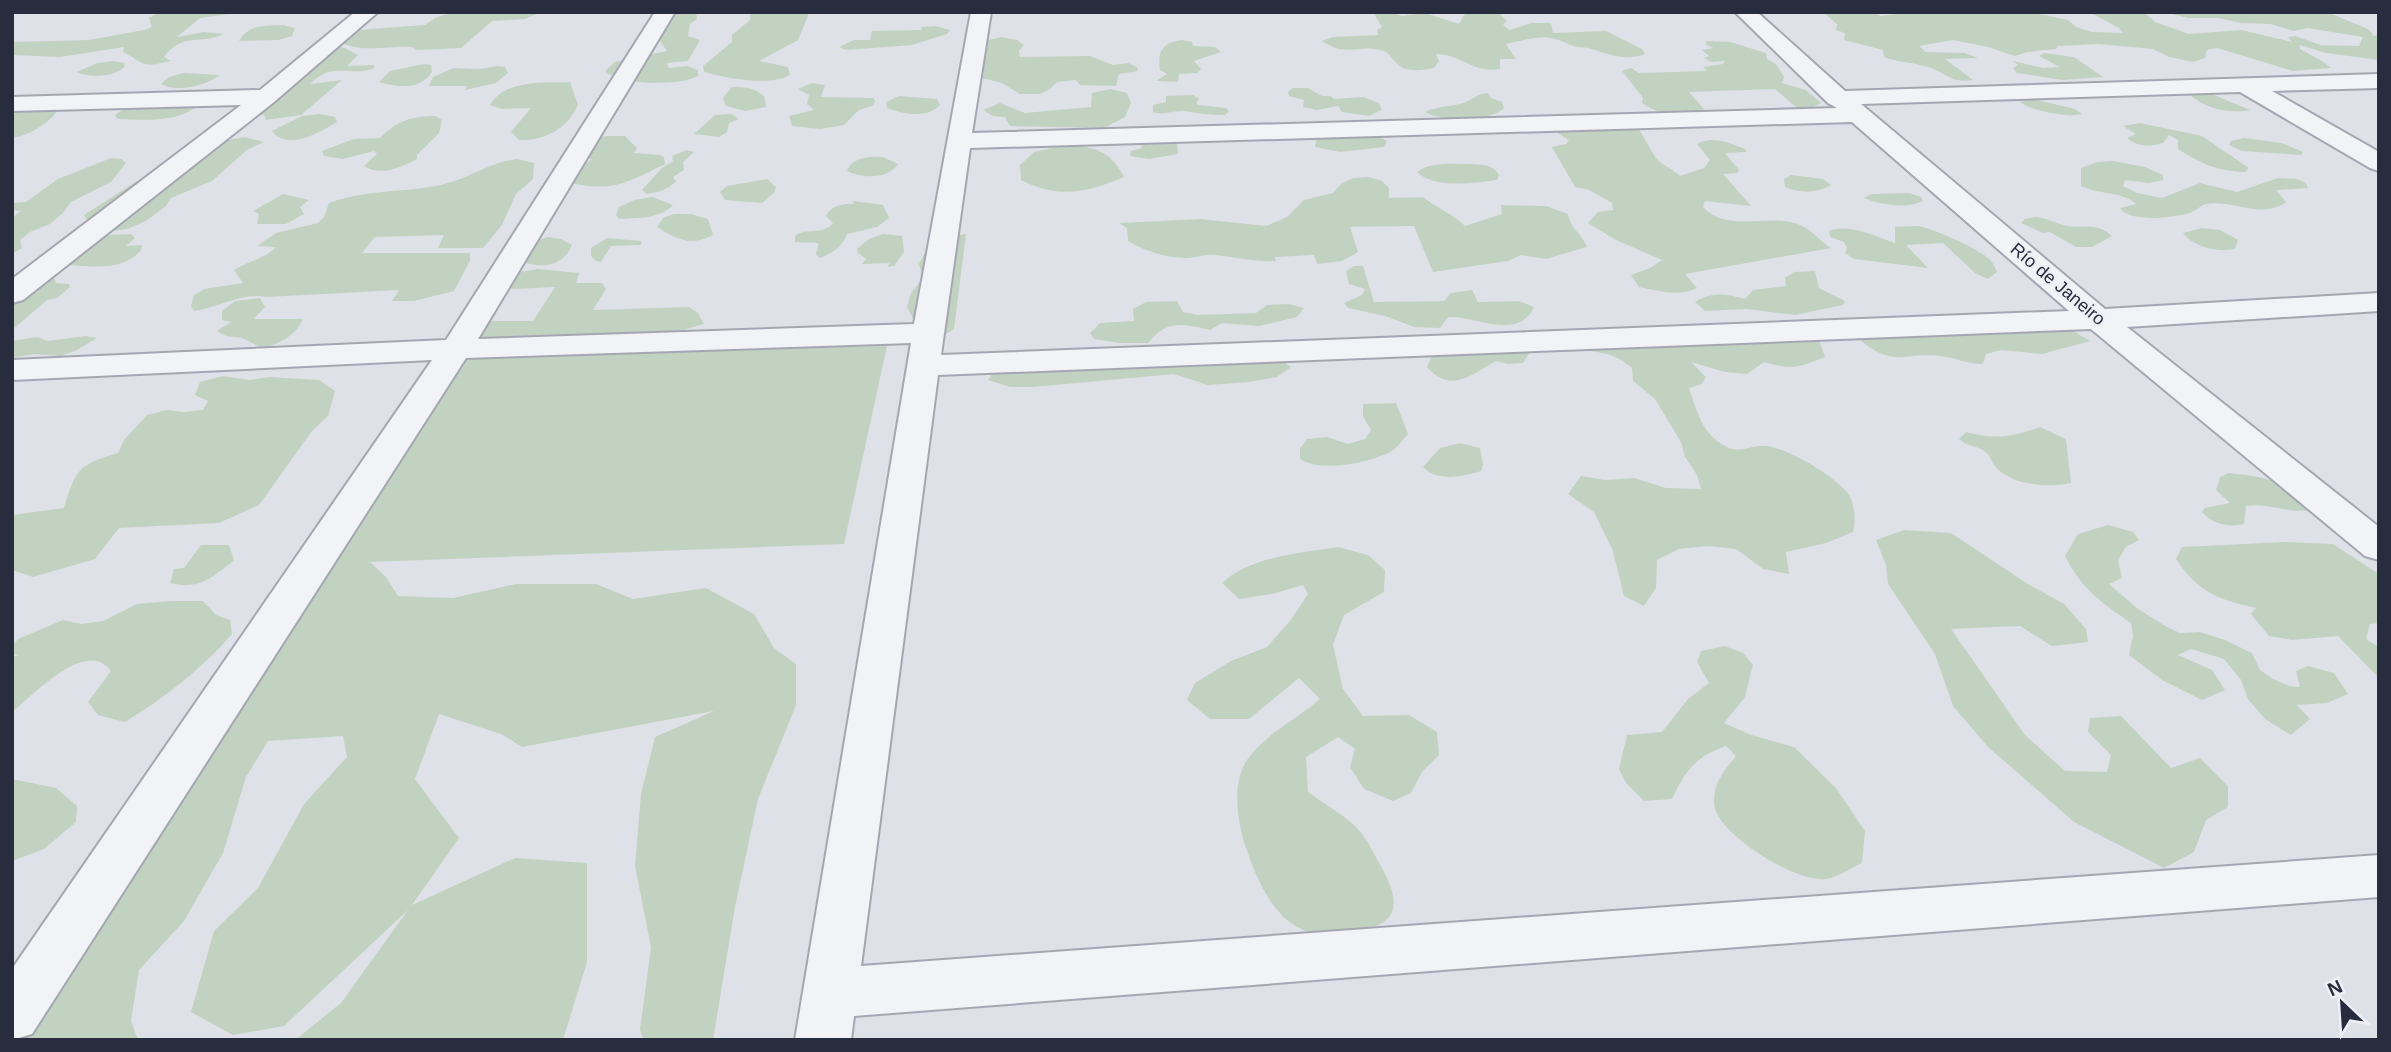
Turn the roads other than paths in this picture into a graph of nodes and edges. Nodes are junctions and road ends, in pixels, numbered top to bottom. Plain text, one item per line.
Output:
1 (368, 12) edge
2 (665, 12) edge
3 (981, 12) edge
4 (1745, 12) edge
5 (2379, 81) edge
6 (2248, 87) junction
7 (266, 97) junction
8 (12, 104) edge
9 (1846, 106) junction
10 (958, 141) junction
11 (2379, 163) edge
12 (17, 286) edge
13 (2379, 302) edge
14 (2098, 319) junction
15 (456, 349) junction
16 (926, 349) junction
17 (12, 370) edge
18 (2379, 547) edge
19 (2379, 876) edge
20 (12, 1016) edge
21 (827, 1016) edge

1 - 7 street
2 - 15 street
3 - 10 street
4 - 9 street, Río de Janeiro
5 - 6 street
6 - 9 street
6 - 11 street
7 - 8 street
7 - 12 street
9 - 10 street
9 - 14 street, Río de Janeiro
10 - 16 street
13 - 14 street
14 - 16 street
14 - 18 street, Río de Janeiro
15 - 16 street
15 - 17 street
15 - 20 street
16 - 21 street
19 - 21 street

